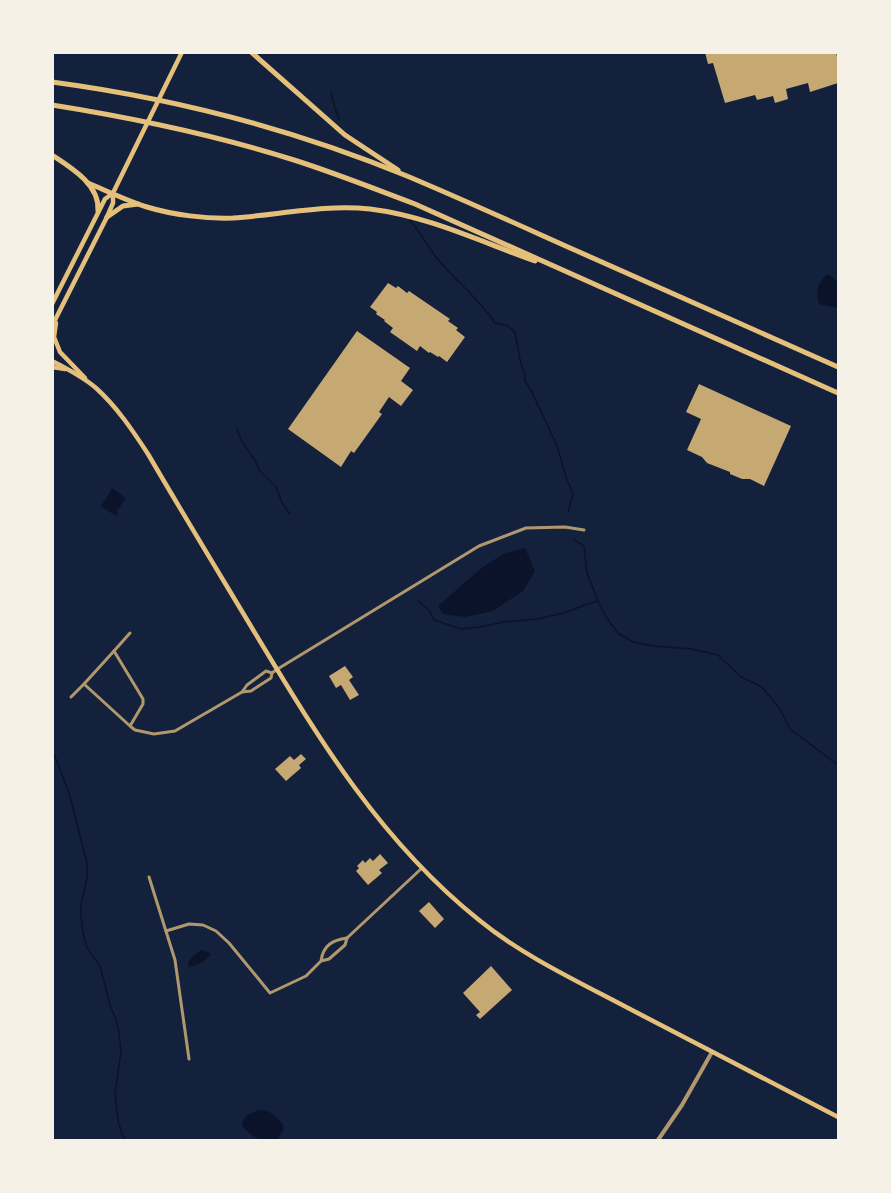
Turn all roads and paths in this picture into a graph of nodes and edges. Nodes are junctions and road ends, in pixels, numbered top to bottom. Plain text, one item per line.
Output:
1 (182, 52) edge
2 (251, 52) edge
3 (52, 82) edge
4 (52, 105) edge
5 (52, 155) edge
6 (406, 176) junction
7 (88, 183) junction
8 (113, 193) junction
9 (139, 204) junction
10 (98, 211) junction
11 (107, 216) junction
12 (571, 273) junction
13 (52, 304) edge
14 (57, 317) junction
15 (52, 326) edge
16 (52, 361) edge
17 (52, 367) edge
18 (838, 367) edge
19 (69, 370) junction
20 (94, 387) junction
21 (838, 393) edge
22 (584, 530) dead end
23 (130, 633) dead end
24 (114, 651) junction
25 (274, 671) junction
26 (84, 684) junction
27 (242, 692) junction
28 (71, 697) dead end
29 (130, 726) junction
30 (422, 868) junction
31 (149, 877) dead end
32 (166, 931) junction
33 (347, 938) junction
34 (321, 961) junction
35 (712, 1052) junction
36 (189, 1059) dead end
37 (838, 1117) edge
38 (658, 1140) edge

1 - 8 main road
2 - 6 highway
3 - 6 highway
4 - 12 highway
5 - 7 highway
6 - 18 highway
7 - 8 highway
7 - 10 highway
8 - 9 highway
8 - 10 main road
8 - 11 main road
9 - 11 highway
9 - 12 highway
10 - 13 main road
11 - 14 main road
12 - 21 highway
14 - 15 main road
14 - 20 main road
16 - 19 main road
17 - 19 main road
19 - 20 main road
20 - 25 main road
22 - 25 street
23 - 24 street
24 - 26 street
24 - 29 street
25 - 27 street
25 - 27 street
25 - 30 main road
26 - 28 street
26 - 29 street
27 - 29 street
30 - 33 street
30 - 35 main road
31 - 32 street
32 - 34 street
32 - 36 street
33 - 34 street
33 - 34 street
35 - 37 main road
35 - 38 street

